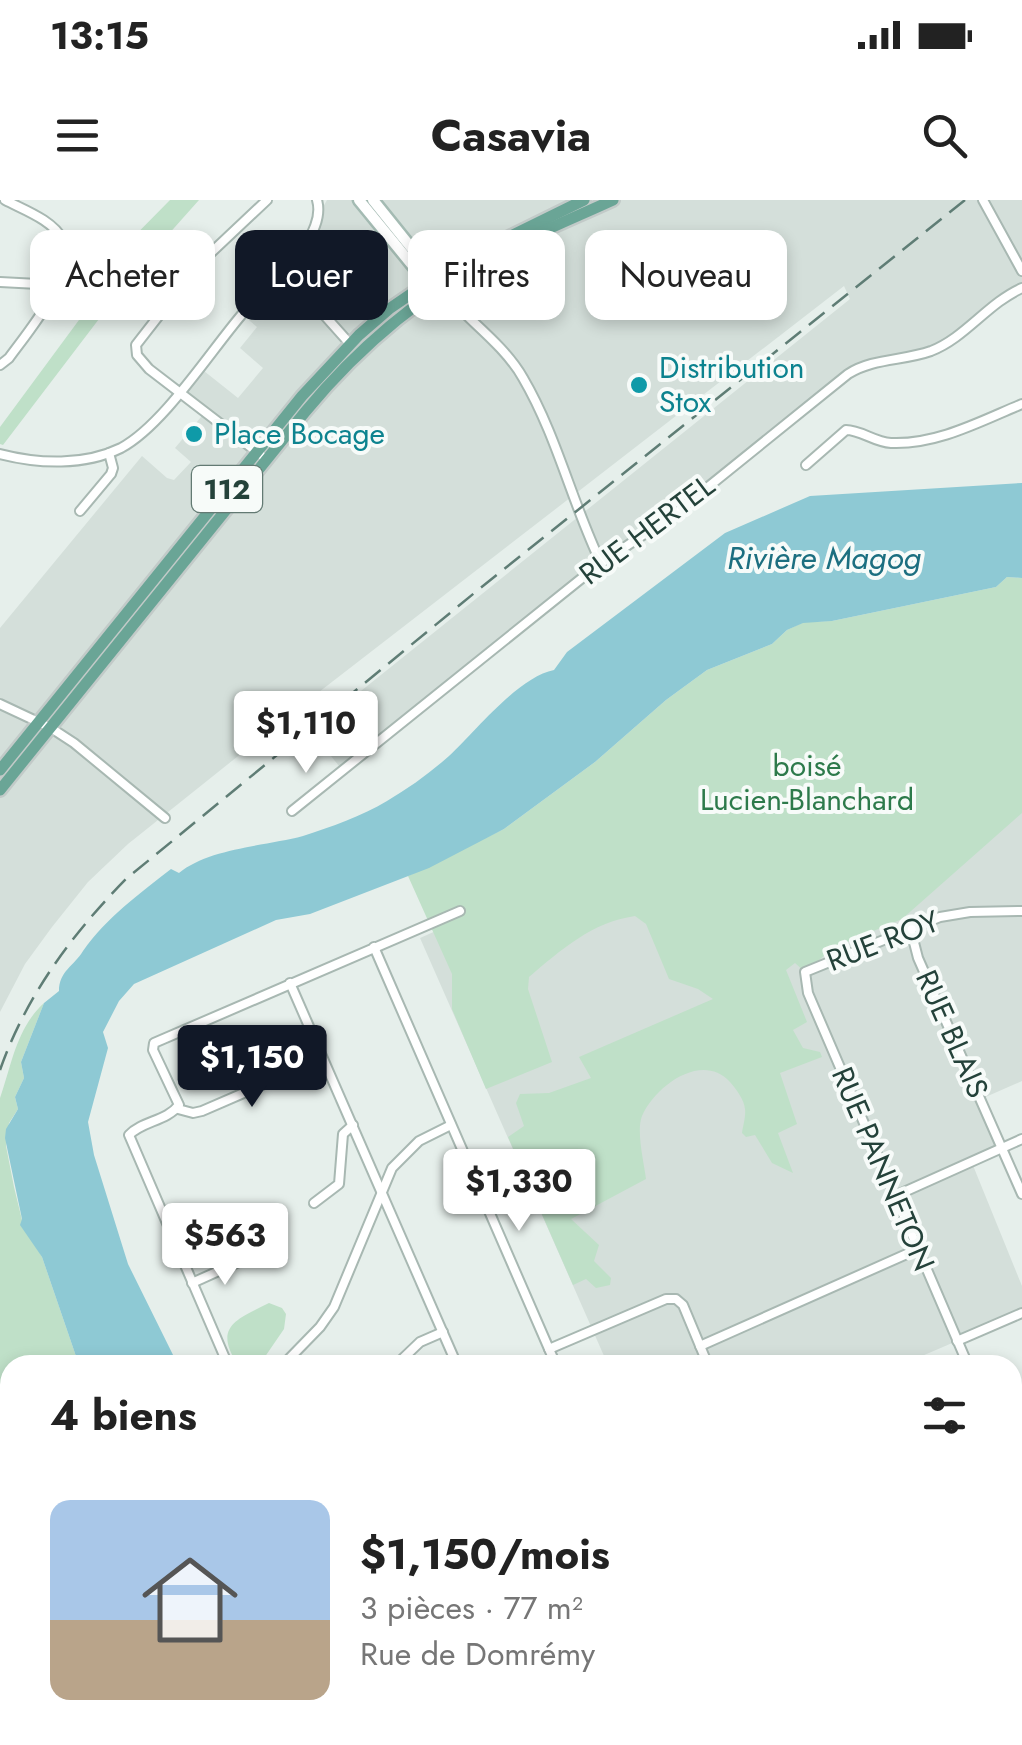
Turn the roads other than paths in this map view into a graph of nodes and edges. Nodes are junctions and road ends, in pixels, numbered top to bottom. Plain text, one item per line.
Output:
1 (4, 200) edge
2 (267, 200) edge
3 (317, 200) edge
4 (359, 200) edge
5 (373, 200) edge
6 (584, 200) edge
7 (614, 200) edge
8 (984, 200) edge
9 (53, 230) edge
10 (313, 230) edge
11 (520, 230) edge
12 (548, 230) edge
13 (408, 247) edge
14 (408, 254) edge
15 (1022, 270) edge
16 (0, 282) edge
17 (30, 284) edge
18 (1022, 288) edge
19 (408, 304) edge
20 (35, 320) edge
21 (237, 320) edge
22 (329, 320) edge
23 (471, 320) edge
24 (355, 349) junction
25 (0, 365) edge
26 (180, 390) junction
27 (1022, 404) edge
28 (109, 453) junction
29 (0, 454) edge
30 (262, 455) junction
31 (806, 466) dead end
32 (80, 511) dead end
33 (601, 563) junction
34 (0, 704) edge
35 (45, 725) junction
36 (0, 770) edge
37 (0, 790) edge
38 (292, 811) dead end
39 (166, 818) dead end
40 (460, 911) dead end
41 (1022, 911) edge
42 (910, 927) junction
43 (374, 947) junction
44 (805, 972) joint
45 (290, 982) junction
46 (322, 1059) junction
47 (178, 1109) junction
48 (352, 1125) junction
49 (451, 1125) junction
50 (1022, 1139) edge
51 (1003, 1149) junction
52 (382, 1192) junction
53 (1022, 1194) edge
54 (895, 1196) junction
55 (314, 1203) dead end
56 (918, 1249) junction
57 (243, 1260) dead end
58 (192, 1282) junction
59 (1022, 1313) edge
60 (442, 1332) junction
61 (958, 1341) junction
62 (700, 1346) junction
63 (549, 1348) junction
64 (224, 1355) edge
65 (293, 1355) edge
66 (406, 1355) edge
67 (452, 1355) edge
68 (552, 1355) edge
69 (704, 1355) edge
70 (964, 1355) edge

1 - 9 street
2 - 26 street
3 - 10 street
4 - 14 main road
5 - 13 main road
6 - 11 main road, 112
7 - 12 main road, 112
8 - 15 street
16 - 17 street
18 - 33 street, RUE HERTEL
19 - 24 main road, 112
20 - 25 street
21 - 26 street
22 - 24 street
23 - 33 street
24 - 30 main road, 112
26 - 28 street
26 - 30 street
27 - 31 street
28 - 29 street
28 - 32 street
30 - 35 main road, 112
33 - 38 street, RUE HERTEL
34 - 35 street
35 - 36 main road, 112
35 - 37 main road, 112
35 - 39 street
40 - 43 street
41 - 42 street, RUE ROY
42 - 44 street, RUE ROY
42 - 51 street, RUE BLAIS
43 - 45 street
43 - 49 street
44 - 54 street, RUE PANNETON
45 - 46 street
45 - 47 street
46 - 47 street
46 - 48 street
47 - 58 street
48 - 52 street
48 - 55 street
49 - 52 street
49 - 63 street
50 - 51 street
51 - 53 street, RUE BLAIS
51 - 54 street
52 - 60 street
52 - 65 street
54 - 56 street, RUE PANNETON
56 - 61 street, RUE PANNETON
56 - 62 street
57 - 58 street
58 - 64 street
59 - 61 street
60 - 66 street
60 - 67 street
61 - 70 street, RUE PANNETON
62 - 63 street
62 - 69 street
63 - 68 street

